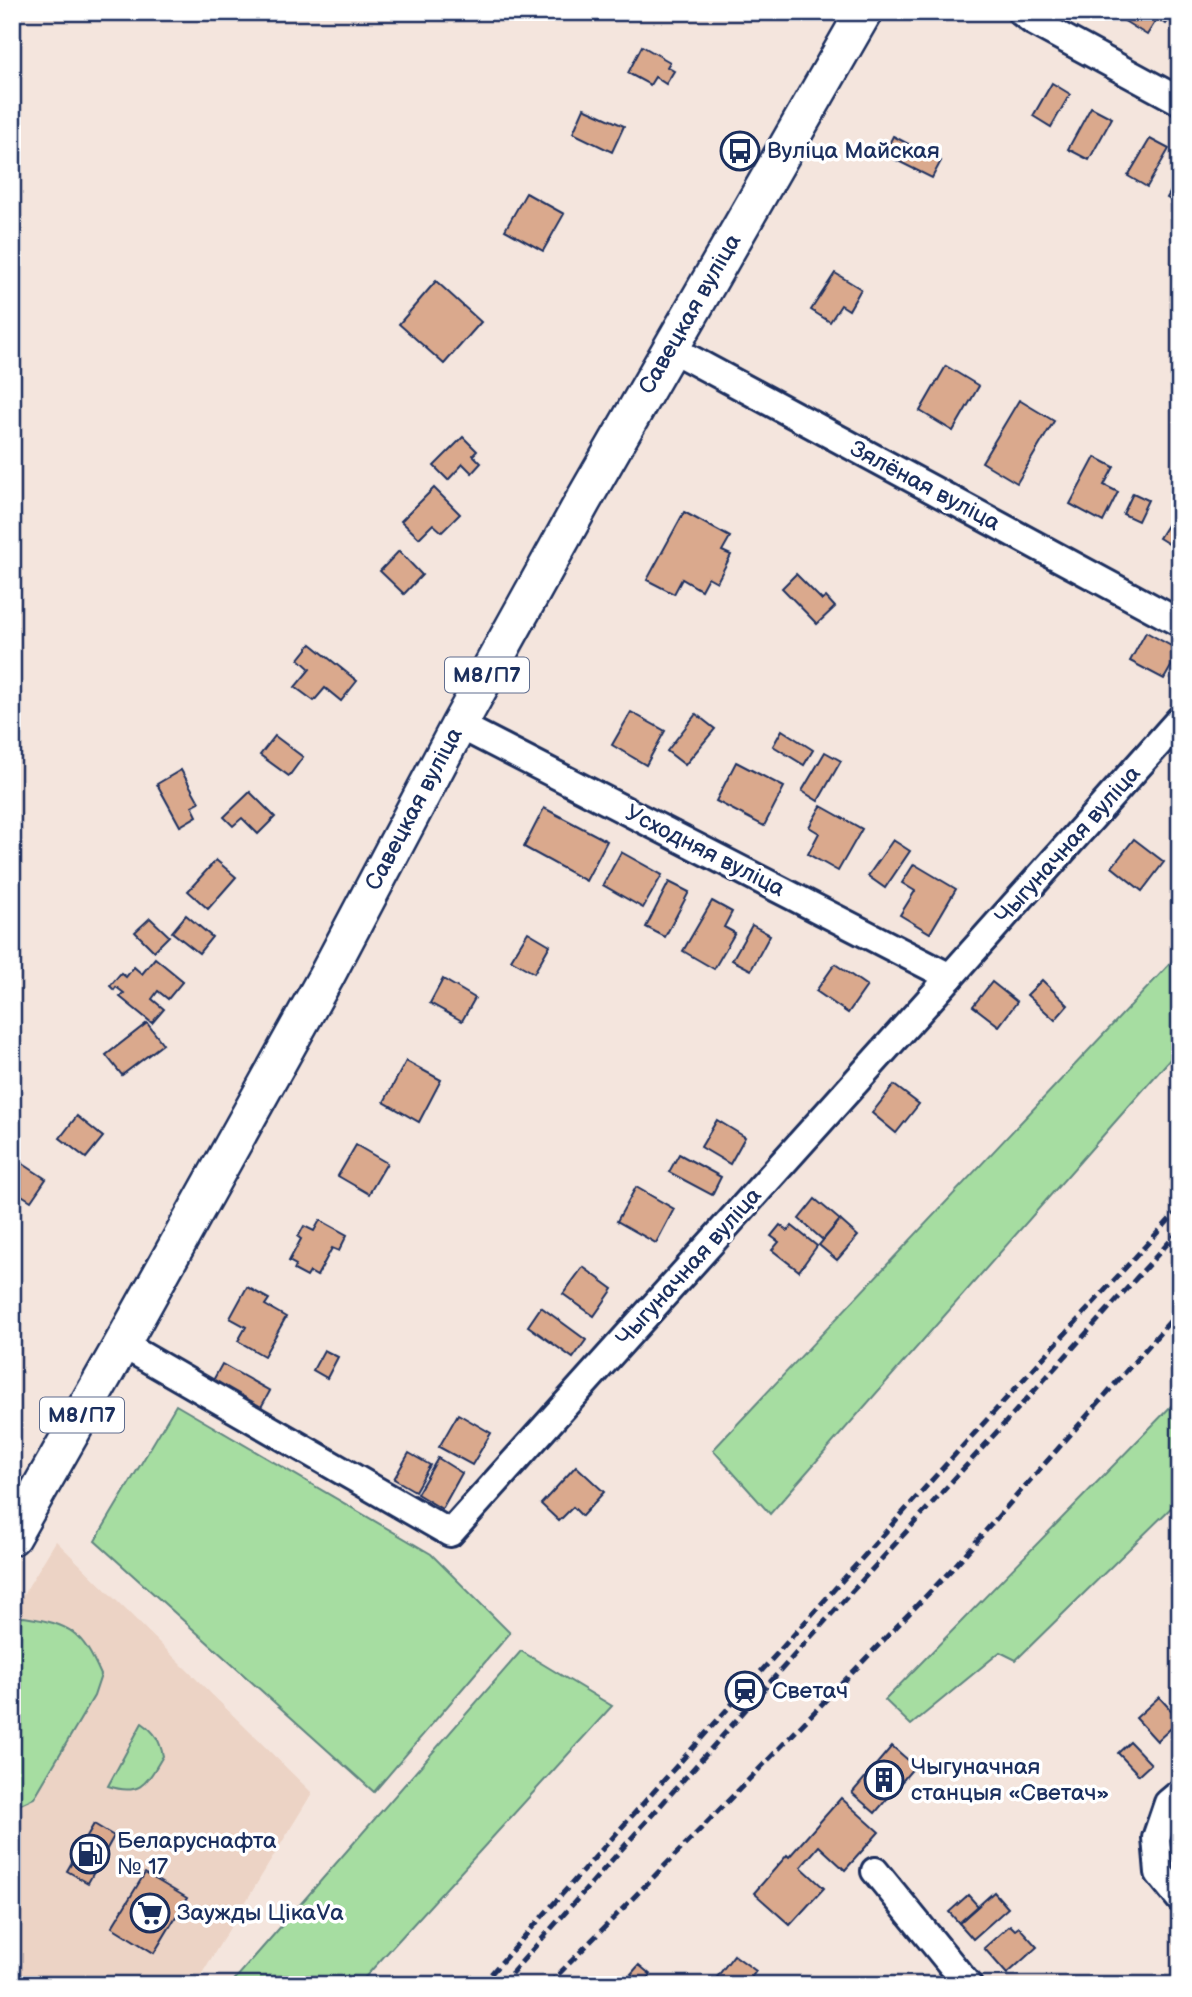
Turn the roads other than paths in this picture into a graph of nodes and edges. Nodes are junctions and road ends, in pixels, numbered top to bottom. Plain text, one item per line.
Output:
1 (864, 12) edge
2 (1021, 12) edge
3 (1180, 101) edge
4 (670, 348) junction
5 (1180, 622) edge
6 (1180, 719) edge
7 (459, 724) junction
8 (950, 977) junction
9 (122, 1345) junction
10 (12, 1537) edge
11 (1174, 1798) edge
12 (875, 1871) dead end
13 (1180, 1899) edge
14 (968, 1985) edge

1 - 4 main road, Савецкая вуліца / М8/П7
2 - 3 street
4 - 5 street, Зялёная вуліца
4 - 7 main road, Савецкая вуліца / М8/П7
6 - 8 street, Чыгуначная вуліца
7 - 8 street, Усходняя вуліца
7 - 9 main road, Савецкая вуліца / М8/П7
8 - 9 street, Чыгуначная вуліца
9 - 10 main road, Савецкая вуліца / М8/П7
11 - 13 street
12 - 14 street

